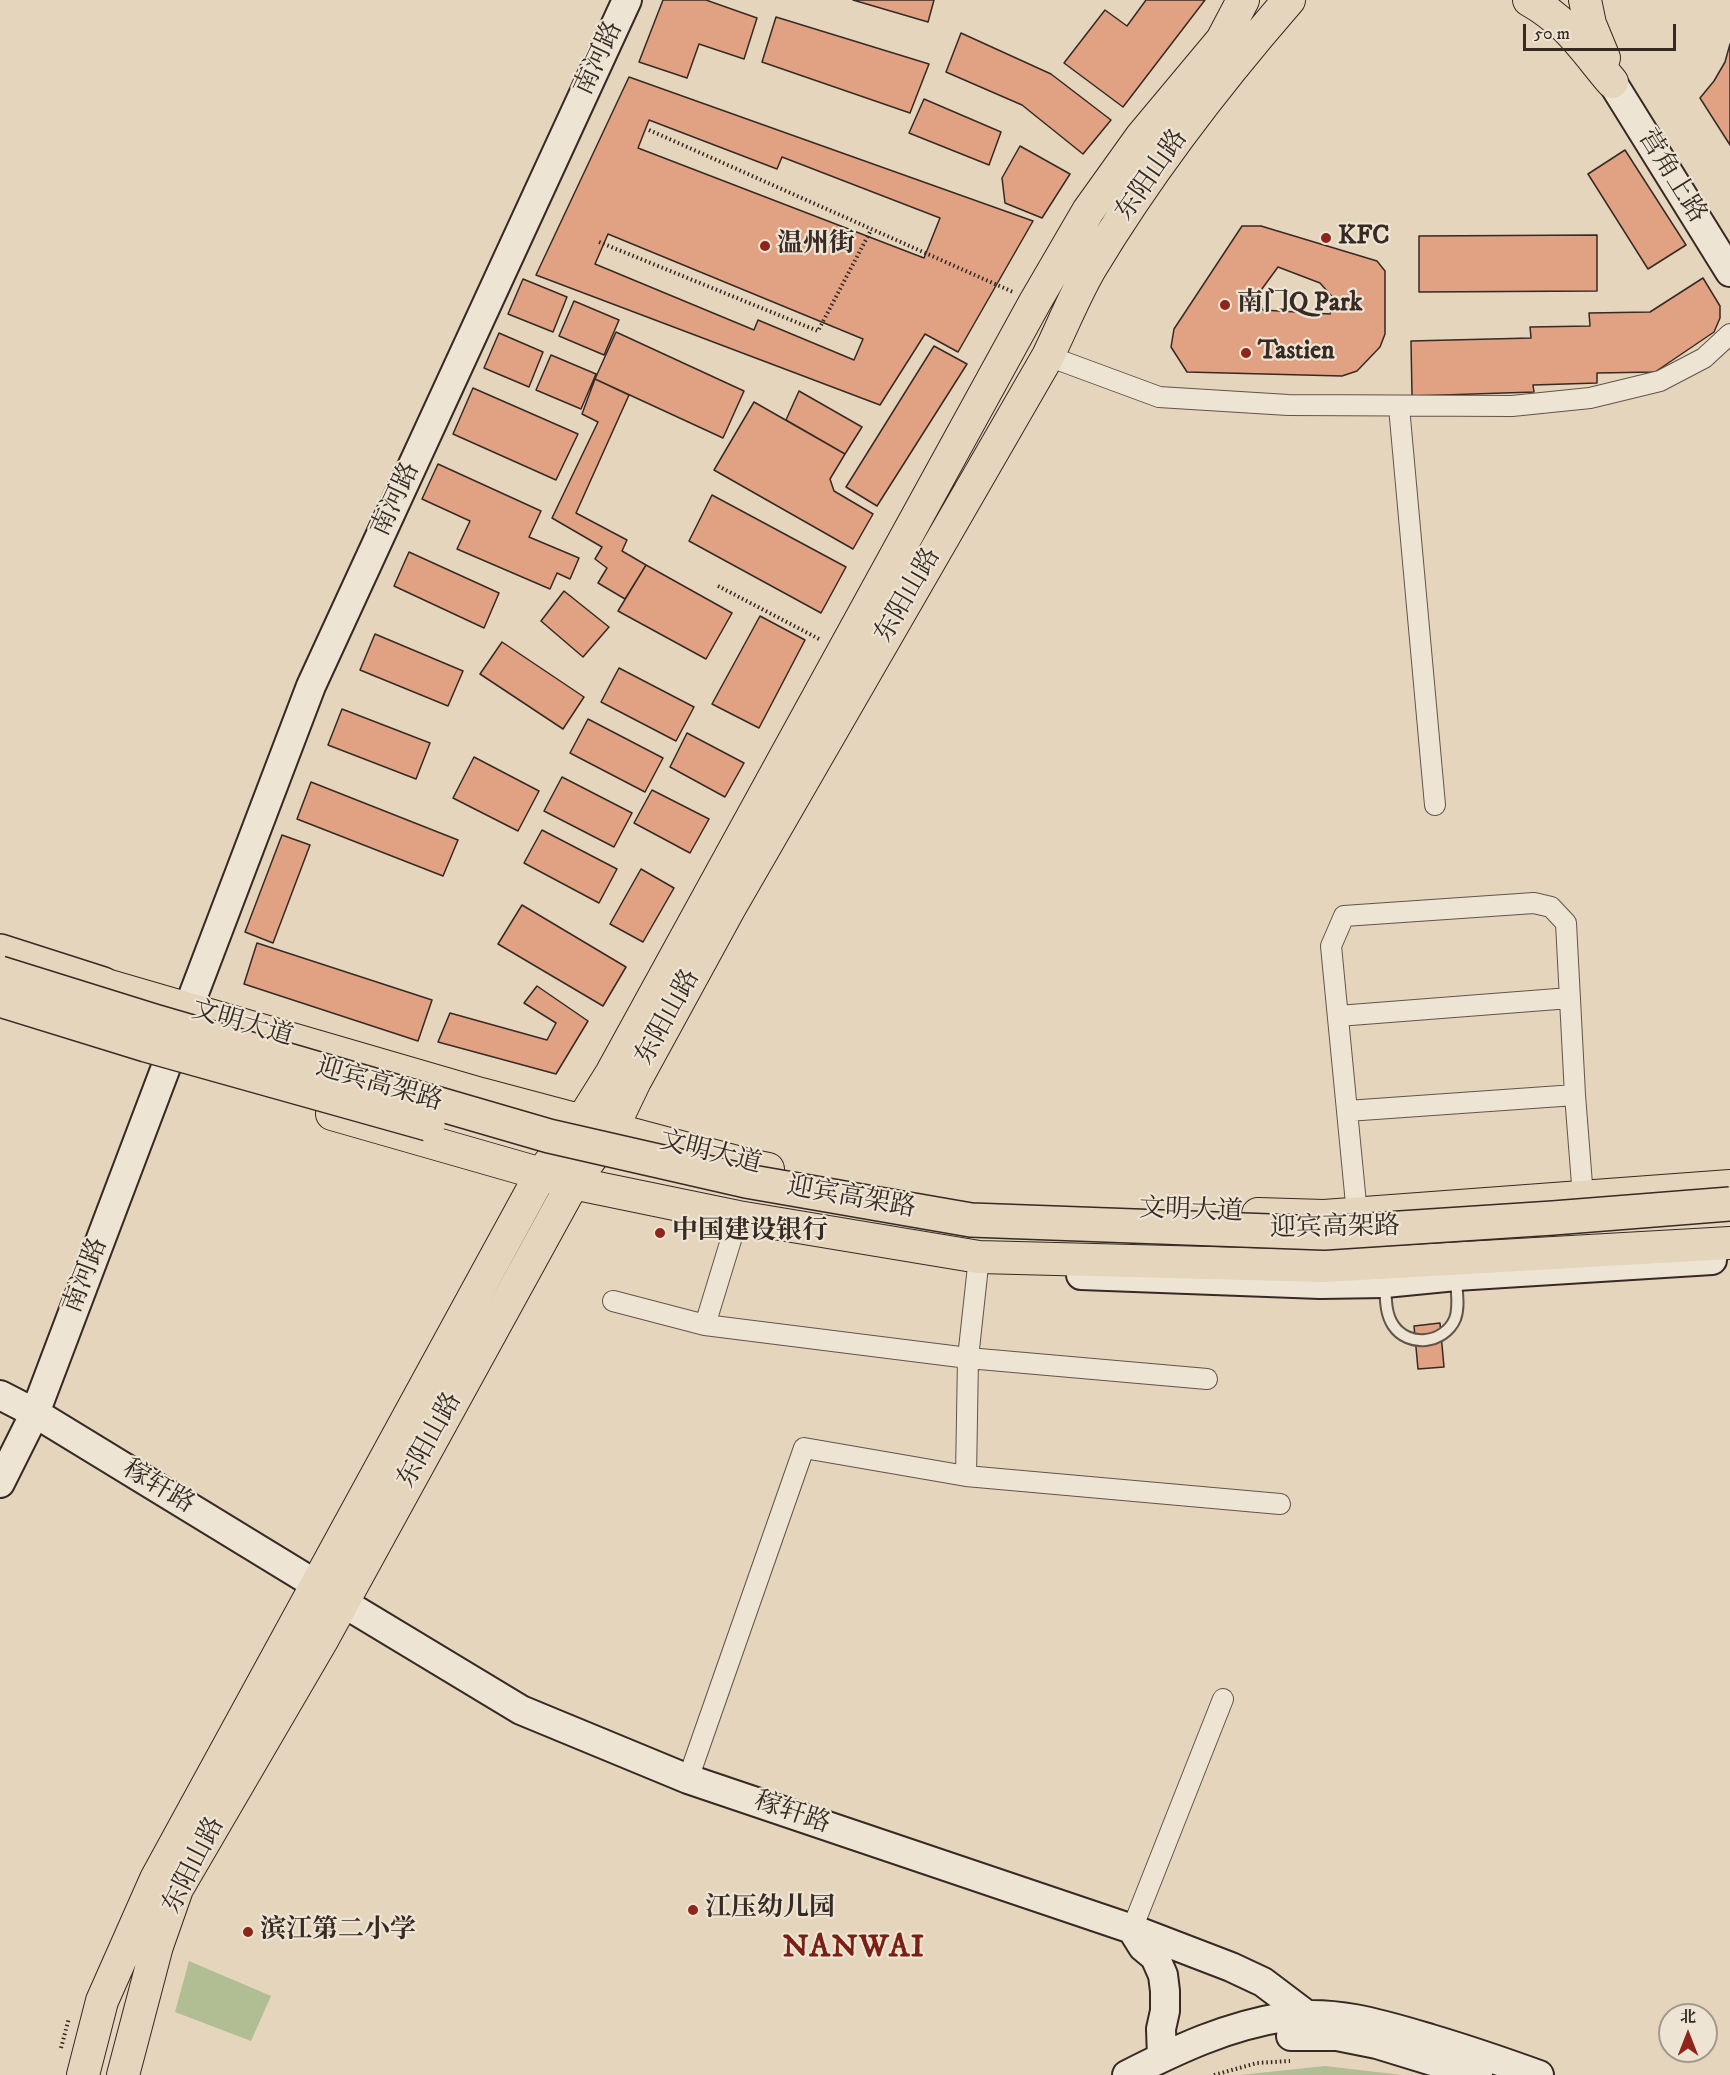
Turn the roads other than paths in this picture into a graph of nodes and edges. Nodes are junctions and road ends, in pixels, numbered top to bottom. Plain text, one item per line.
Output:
1 (627, 0) edge
2 (1244, 0) edge
3 (1289, 0) edge
4 (1528, 0) edge
5 (1585, 0) edge
6 (1612, 82) junction
7 (1730, 272) edge
8 (1730, 334) edge
9 (1048, 356) junction
10 (1400, 407) junction
11 (1435, 805) dead end
12 (0, 952) edge
13 (0, 973) edge
14 (103, 984) joint
15 (1570, 998) junction
16 (0, 1000) edge
17 (188, 1009) junction
18 (0, 1016) edge
19 (1338, 1016) junction
20 (166, 1066) junction
21 (1575, 1095) junction
22 (1347, 1110) junction
23 (581, 1122) junction
24 (612, 1129) junction
25 (541, 1174) junction
26 (573, 1183) junction
27 (1730, 1186) edge
28 (1583, 1197) junction
29 (1730, 1204) edge
30 (1357, 1214) junction
31 (736, 1223) junction
32 (1730, 1226) edge
33 (1730, 1244) edge
34 (1730, 1258) edge
35 (978, 1264) junction
36 (1456, 1276) junction
37 (1385, 1283) junction
38 (613, 1301) dead end
39 (705, 1325) junction
40 (968, 1358) junction
41 (1207, 1379) dead end
42 (0, 1395) edge
43 (35, 1413) junction
44 (966, 1476) junction
45 (0, 1483) edge
46 (1280, 1504) dead end
47 (315, 1584) junction
48 (342, 1602) junction
49 (1223, 1699) dead end
50 (688, 1779) junction
51 (1132, 1929) junction
52 (1306, 2038) junction
53 (1162, 2066) edge
54 (84, 2075) edge
55 (123, 2075) edge
56 (1127, 2075) edge
57 (1478, 2075) edge
58 (1539, 2075) edge

1 - 17 street, 南河路
2 - 23 main road, 东阳山路
3 - 9 main road, 东阳山路
4 - 6 main road
5 - 6 main road
6 - 7 street, 营角上路
8 - 10 street
9 - 10 street
9 - 24 main road, 东阳山路
10 - 11 street
12 - 14 highway
13 - 29 highway, 迎宾高架路, bridge
14 - 17 main road, 文明大道
15 - 19 street
15 - 19 street
15 - 21 street
16 - 32 highway, 迎宾高架路, bridge
17 - 23 main road, 文明大道
18 - 20 main road, 文明大道
19 - 22 street
20 - 25 main road, 文明大道
20 - 43 street, 南河路
21 - 22 street
21 - 28 street
22 - 30 street
23 - 24 main road, 文明大道
23 - 25 main road, 东阳山路
24 - 26 main road, 东阳山路
24 - 30 main road, 文明大道
25 - 26 main road, 文明大道
25 - 47 main road, 东阳山路
26 - 31 main road, 文明大道
26 - 48 main road, 东阳山路
27 - 28 main road, 文明大道
28 - 30 main road, 文明大道
31 - 35 main road, 文明大道
31 - 39 street
33 - 35 main road, 文明大道
34 - 36 street
35 - 37 street
35 - 40 street
36 - 37 street
36 - 37 lane
38 - 39 street
39 - 40 street
40 - 41 street
40 - 44 street
42 - 43 street, 稼轩路
43 - 45 street, 南河路
43 - 47 street, 稼轩路
44 - 46 street
44 - 50 street
47 - 54 main road, 东阳山路
48 - 50 street, 稼轩路
48 - 55 main road, 东阳山路
49 - 51 street
50 - 51 street, 稼轩路
51 - 52 street, 稼轩路
51 - 53 street
52 - 53 street
52 - 57 street
52 - 58 street
53 - 56 street

